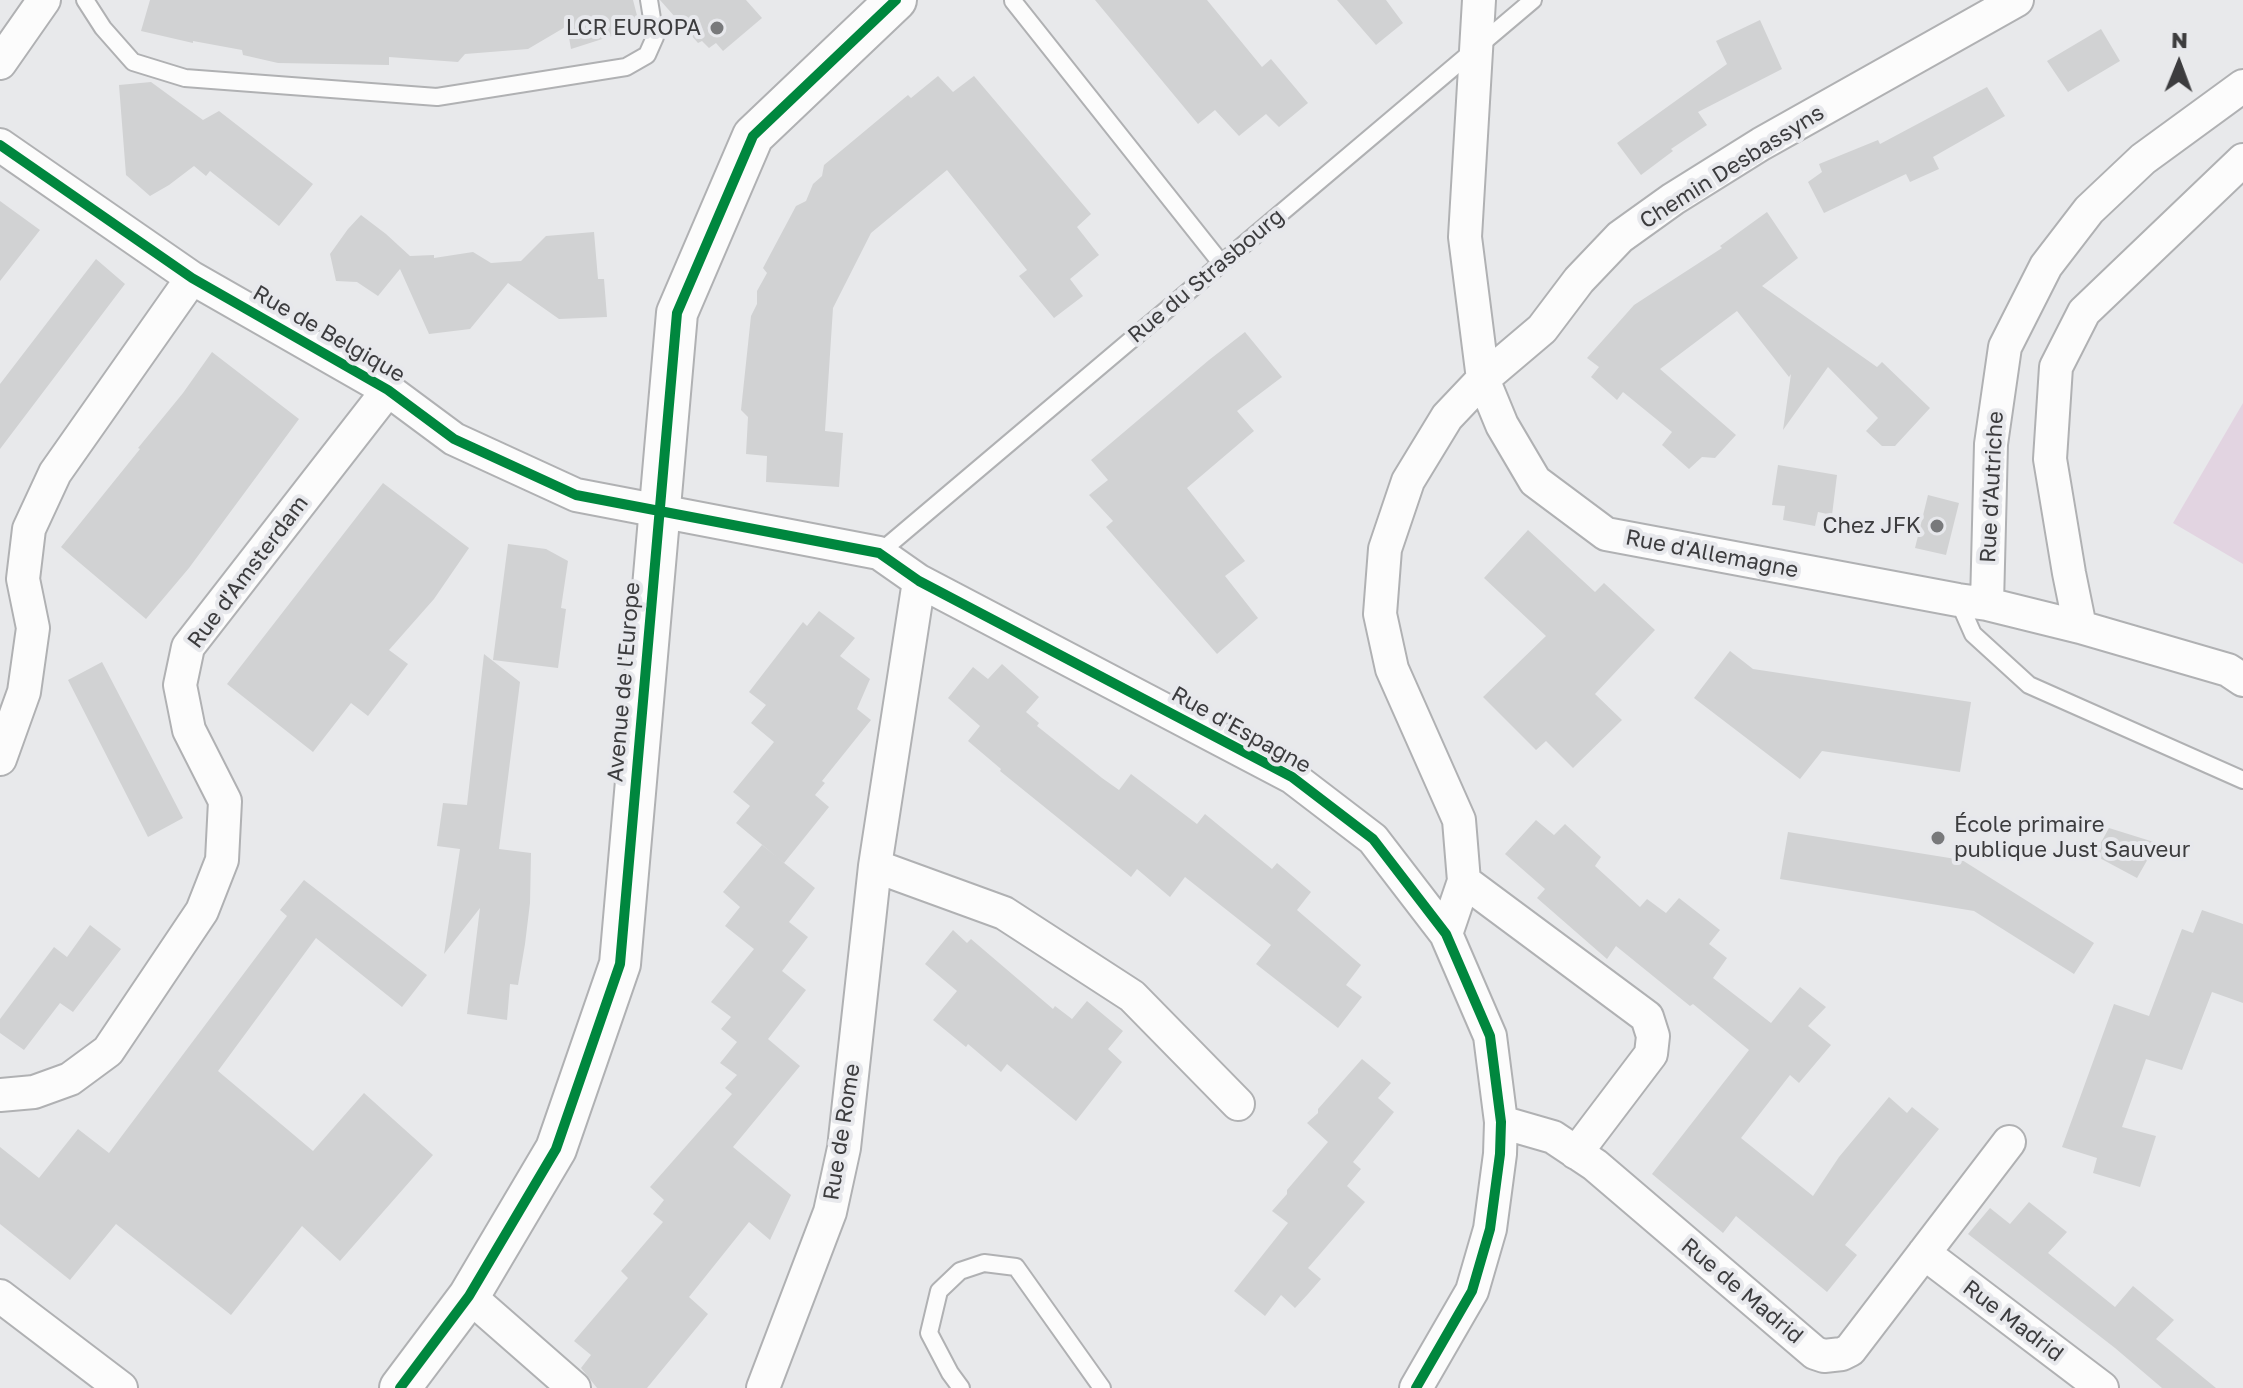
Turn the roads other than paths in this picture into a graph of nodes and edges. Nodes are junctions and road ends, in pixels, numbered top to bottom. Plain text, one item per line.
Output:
1 (44, 0) edge
2 (85, 0) edge
3 (649, 0) edge
4 (896, 0) edge
5 (1479, 0) edge
6 (1533, 0) edge
7 (2017, 0) edge
8 (1013, 1) edge
9 (1477, 48) junction
10 (0, 63) edge
11 (2243, 86) edge
12 (0, 145) edge
13 (2243, 160) edge
14 (1221, 263) junction
15 (192, 278) junction
16 (1483, 379) junction
17 (388, 390) junction
18 (658, 512) junction
19 (879, 553) junction
20 (919, 581) junction
21 (1973, 602) junction
22 (2080, 627) junction
23 (2243, 680) edge
24 (0, 759) edge
25 (2243, 780) edge
26 (875, 866) junction
27 (1464, 881) junction
28 (1446, 934) junction
29 (0, 1095) edge
30 (1238, 1104) dead end
31 (1501, 1122) junction
32 (2009, 1142) dead end
33 (1576, 1153) junction
34 (1924, 1253) junction
35 (0, 1296) edge
36 (469, 1296) junction
37 (121, 1388) edge
38 (400, 1388) edge
39 (574, 1388) edge
40 (763, 1388) edge
41 (961, 1388) edge
42 (1102, 1388) edge
43 (1416, 1388) edge
44 (2102, 1388) edge

1 - 10 street
2 - 3 lane
4 - 18 street, Avenue de l'Europe
5 - 9 street, Rue d'Allemagne
6 - 9 lane, Rue du Strasbourg
7 - 16 street, Chemin Desbassyns
8 - 14 lane
9 - 14 lane, Rue du Strasbourg
9 - 16 street, Rue d'Allemagne
11 - 21 street, Rue d'Autriche
12 - 15 street, Rue de Belgique
13 - 22 street
14 - 19 lane, Rue du Strasbourg
15 - 17 street, Rue de Belgique
15 - 24 street
16 - 21 street, Rue d'Allemagne
16 - 27 street, Chemin Desbassyns
17 - 18 street, Rue de Belgique
17 - 29 street, Rue d'Amsterdam
18 - 19 street, Rue d'Espagne
18 - 36 street, Avenue de l'Europe
19 - 20 street, Rue d'Espagne
20 - 26 street, Rue de Rome
20 - 28 street, Rue d'Espagne
21 - 22 street, Rue d'Allemagne
21 - 25 lane
22 - 23 street, Rue d'Allemagne
26 - 30 street
26 - 40 street, Rue de Rome
27 - 28 street
27 - 33 street
28 - 31 street, Rue d'Espagne
31 - 33 street, Rue de Madrid
31 - 43 street, Rue d'Espagne
32 - 34 street, Rue de Madrid
33 - 34 street, Rue de Madrid
34 - 44 street, Rue Madrid
35 - 37 street
36 - 38 street, Avenue de l'Europe
36 - 39 street
41 - 42 lane

